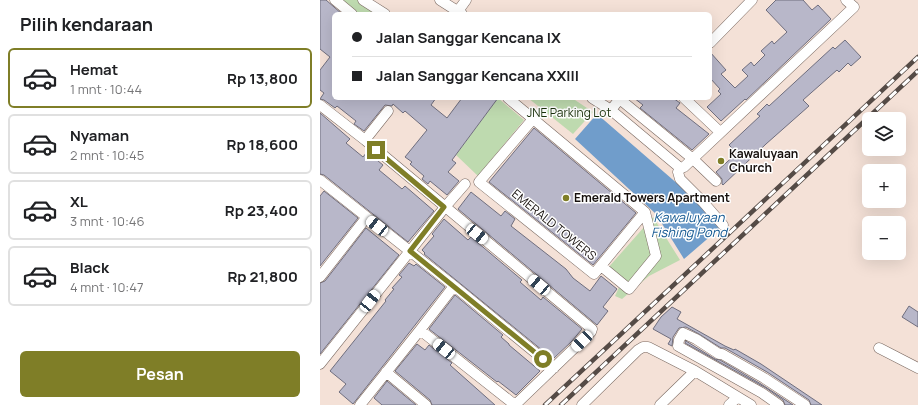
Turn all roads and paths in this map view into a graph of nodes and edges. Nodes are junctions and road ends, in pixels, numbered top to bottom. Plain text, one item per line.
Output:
1 (335, 0) edge
2 (363, 0) edge
3 (373, 0) edge
4 (440, 0) edge
5 (466, 0) edge
6 (752, 0) edge
7 (846, 0) edge
8 (350, 12) edge
9 (382, 12) edge
10 (389, 12) edge
11 (458, 12) edge
12 (460, 12) edge
13 (712, 41) edge
14 (510, 100) edge
15 (595, 100) edge
16 (686, 100) edge
17 (320, 105) edge
18 (611, 110) junction
19 (388, 111) dead end
20 (533, 119) junction
21 (720, 132) junction
22 (365, 140) junction
23 (692, 159) junction
24 (681, 168) junction
25 (716, 181) dead end
26 (465, 184) dead end
27 (322, 185) edge
28 (444, 207) junction
29 (645, 212) junction
30 (366, 218) junction
31 (723, 226) dead end
32 (410, 251) junction
33 (601, 266) junction
34 (320, 276) edge
35 (454, 286) junction
36 (420, 330) junction
37 (879, 348) dead end
38 (320, 364) edge
39 (554, 368) junction
40 (918, 368) edge
41 (695, 371) junction
42 (386, 372) junction
43 (738, 396) junction
44 (360, 405) edge
45 (426, 405) edge
46 (515, 405) edge
47 (582, 405) edge
48 (660, 405) edge
49 (729, 405) edge
50 (751, 405) edge
51 (779, 405) edge
52 (805, 405) edge

1 - 8 street
2 - 9 street
3 - 10 street
4 - 11 street
5 - 12 street
6 - 13 street
7 - 21 street
14 - 20 street
15 - 18 street
16 - 21 street
17 - 22 street
18 - 23 street
18 - 24 street
19 - 22 street
20 - 29 street
20 - 33 street, EMERALD TOWERS
21 - 23 street
22 - 28 street
23 - 24 street
23 - 25 street
24 - 31 street
26 - 28 street
27 - 30 street
28 - 32 street
28 - 39 street
29 - 33 street, EMERALD TOWERS
29 - 33 street
30 - 32 street
30 - 34 street
32 - 35 street
32 - 38 street
35 - 36 street
35 - 39 street
36 - 42 street
36 - 46 street
37 - 40 street
39 - 46 street
41 - 43 street
41 - 47 street
41 - 48 street
42 - 44 street
42 - 45 street
43 - 49 street
43 - 50 street
51 - 52 street

